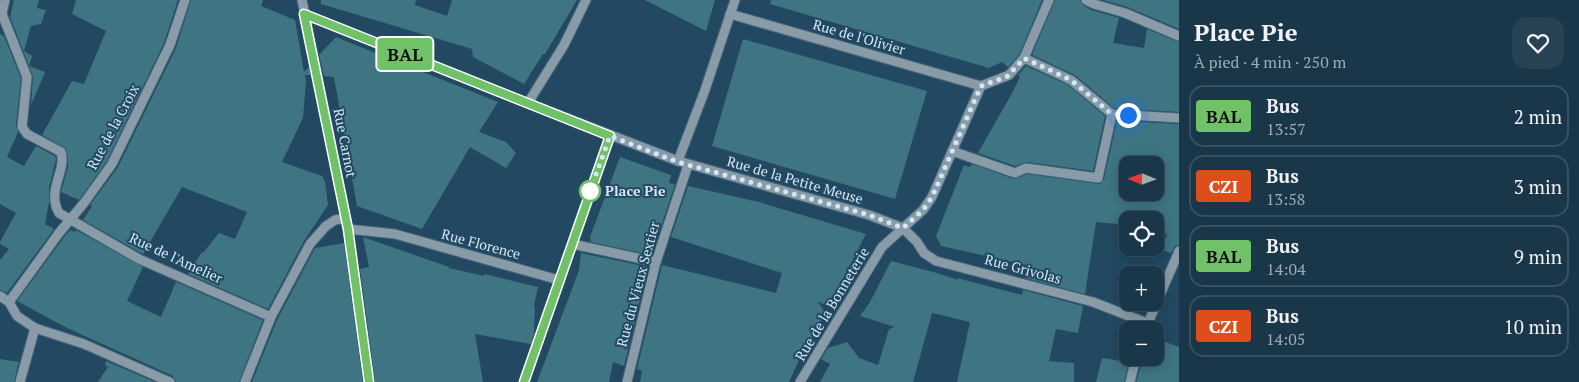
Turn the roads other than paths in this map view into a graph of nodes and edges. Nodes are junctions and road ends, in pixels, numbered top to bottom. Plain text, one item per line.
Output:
1 (5, 0) edge
2 (185, 0) edge
3 (302, 0) edge
4 (586, 0) edge
5 (734, 0) edge
6 (1049, 0) edge
7 (1086, 0) edge
8 (304, 14) junction
9 (730, 14) junction
10 (1179, 36) edge
11 (1024, 58) junction
12 (981, 86) junction
13 (528, 103) junction
14 (1112, 114) junction
15 (1179, 118) edge
16 (610, 136) junction
17 (952, 151) junction
18 (678, 162) junction
19 (688, 165) junction
20 (346, 218) junction
21 (71, 220) junction
22 (903, 228) junction
23 (348, 229) junction
24 (572, 244) junction
25 (1179, 251) edge
26 (656, 262) junction
27 (559, 280) junction
28 (0, 296) edge
29 (8, 302) junction
30 (271, 317) junction
31 (1135, 321) edge
32 (1148, 321) edge
33 (35, 328) junction
34 (1134, 366) edge
35 (20, 382) edge
36 (170, 382) edge
37 (245, 382) edge
38 (369, 382) edge
39 (524, 382) edge
40 (627, 382) edge
41 (800, 382) edge
42 (1130, 382) edge

1 - 21 street, Rue de l'Amelier
2 - 21 street, Rue de la Croix
3 - 8 street, Rue Carnot
4 - 13 street
5 - 9 street
6 - 11 street
7 - 10 street
8 - 13 street, Rue de la Petite Meuse
8 - 20 street, Rue Carnot
9 - 12 street, Rue de l'Olivier
9 - 18 street
11 - 12 street
11 - 14 street
12 - 17 street, Rue de la Bonneterie
13 - 16 street, Rue de la Petite Meuse
14 - 15 street
14 - 17 street
16 - 18 street, Rue de la Petite Meuse
16 - 24 street
17 - 22 street, Rue de la Bonneterie
18 - 19 street, Rue de la Petite Meuse
19 - 22 street, Rue de la Petite Meuse
19 - 26 street, Rue du Vieux Sextier
20 - 23 street, Rue Carnot
20 - 30 street
21 - 29 street, Rue de la Croix
21 - 30 street, Rue de l'Amelier
22 - 31 street, Rue Grivolas
22 - 41 street, Rue de la Bonneterie
23 - 27 street, Rue Florence
23 - 38 street, Rue Carnot
24 - 26 street
24 - 27 street
25 - 32 street
26 - 40 street, Rue du Vieux Sextier
27 - 39 street
28 - 29 street
29 - 33 street
30 - 37 street
33 - 35 street
33 - 36 street
34 - 42 street

